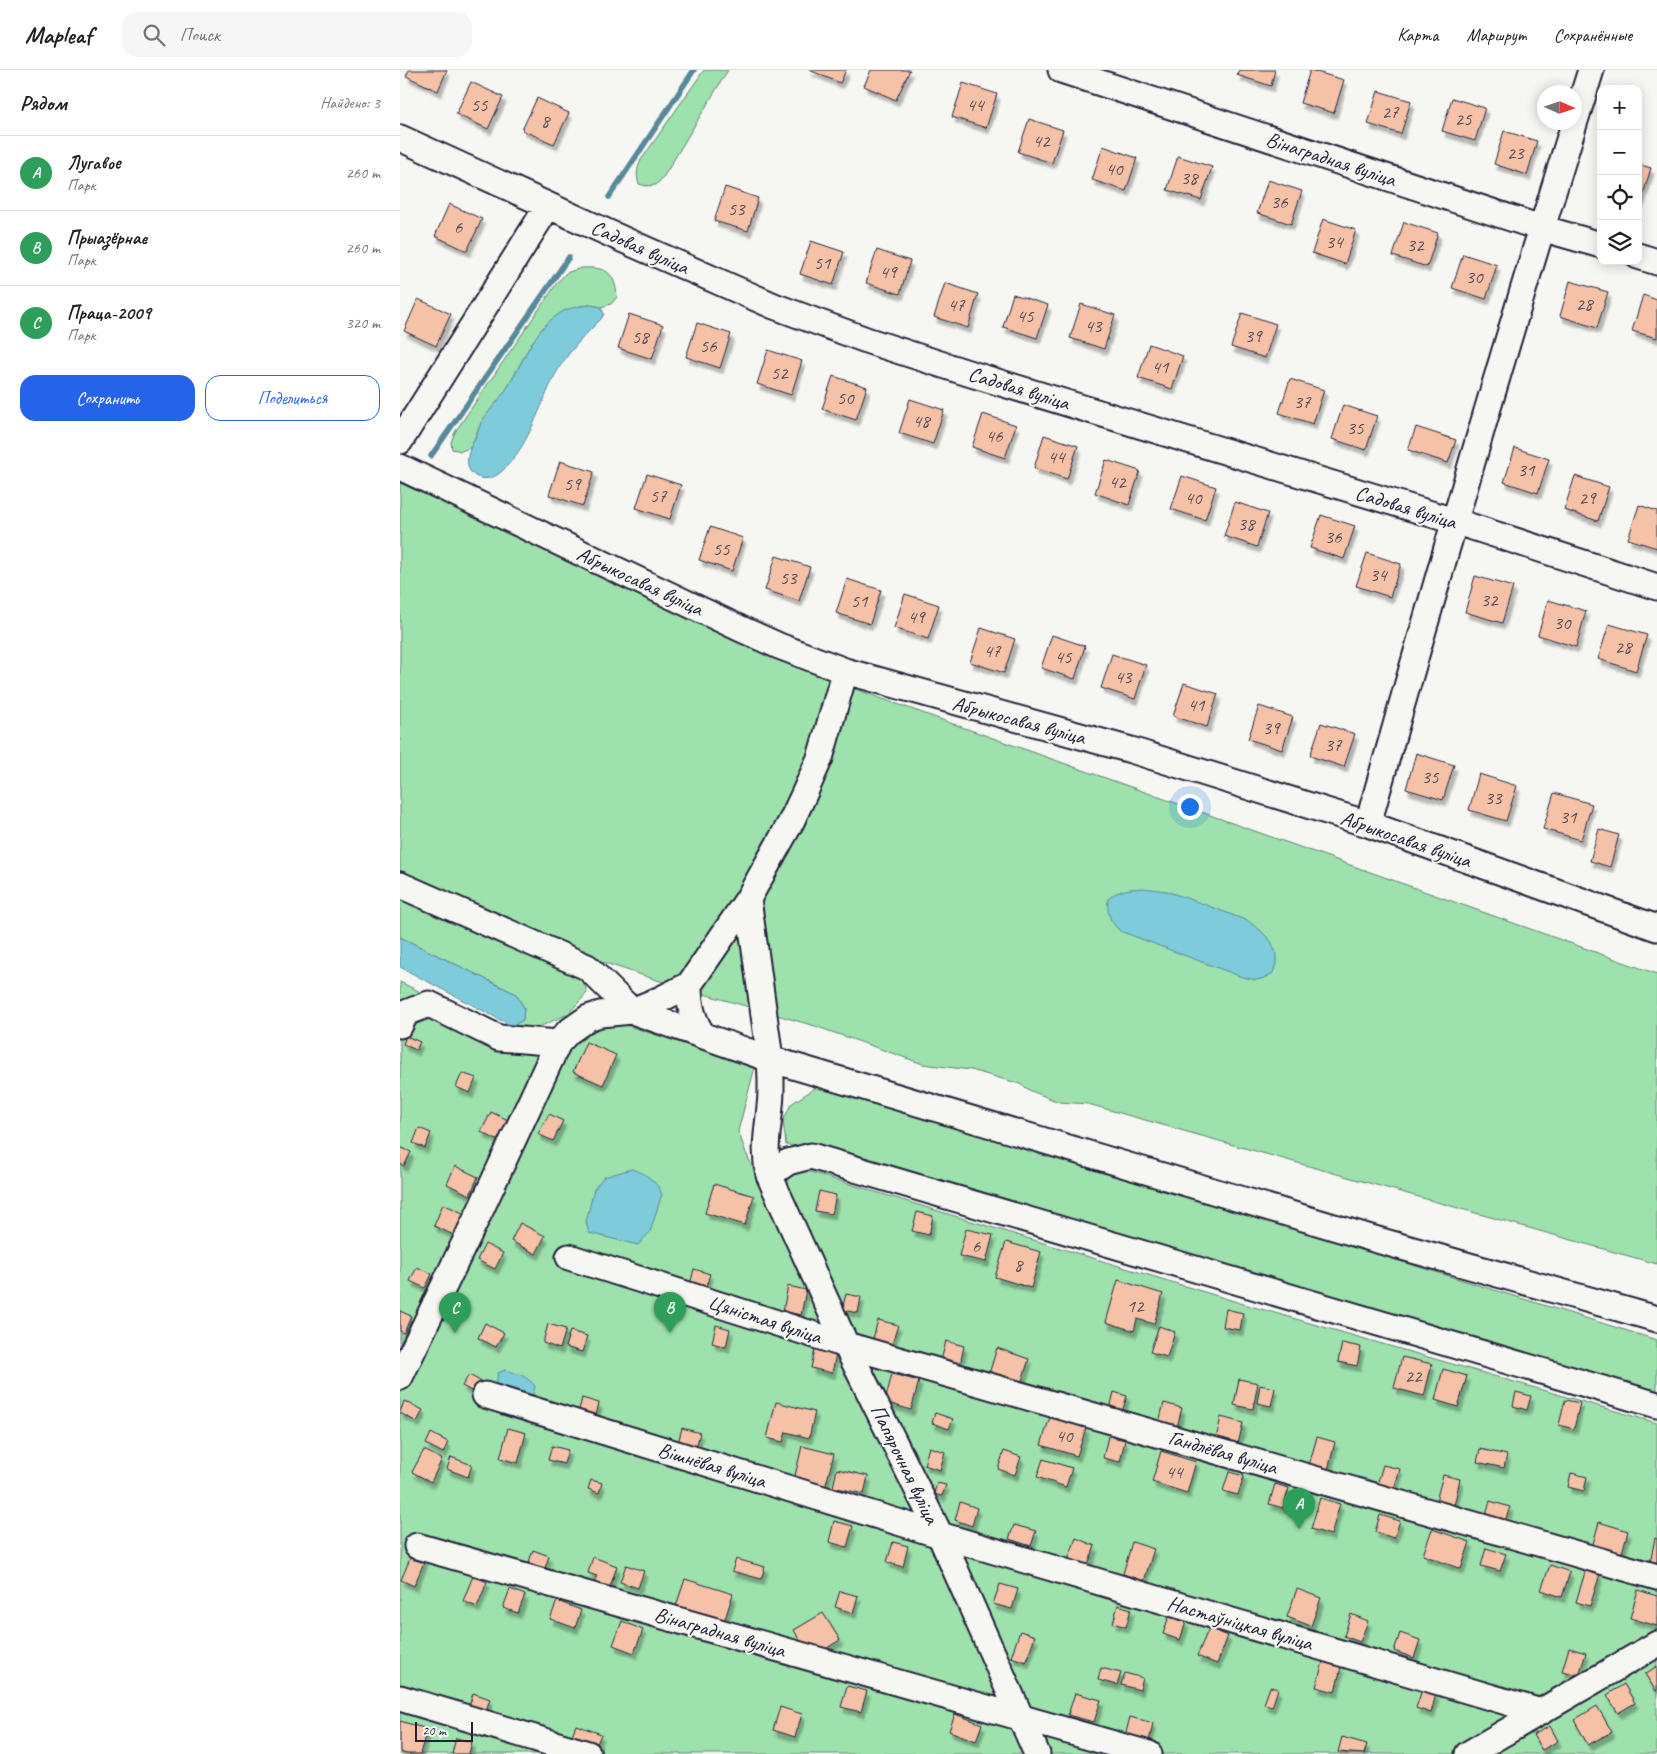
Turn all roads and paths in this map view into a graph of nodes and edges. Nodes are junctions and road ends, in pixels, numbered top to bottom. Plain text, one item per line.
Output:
1 (1061, 70) edge
2 (1592, 70) edge
3 (400, 138) edge
4 (548, 206) junction
5 (1541, 228) junction
6 (1597, 244) edge
7 (1642, 257) edge
8 (1657, 262) edge
9 (400, 441) edge
10 (400, 467) edge
11 (1454, 521) junction
12 (1657, 587) edge
13 (844, 671) junction
14 (1368, 824) junction
15 (400, 885) edge
16 (748, 899) junction
17 (1657, 928) edge
18 (689, 985) junction
19 (632, 1011) junction
20 (400, 1025) edge
21 (703, 1036) junction
22 (558, 1043) junction
23 (770, 1059) junction
24 (769, 1175) junction
25 (569, 1257) dead end
26 (1657, 1319) edge
27 (846, 1345) junction
28 (400, 1377) edge
29 (485, 1395) dead end
30 (1657, 1405) edge
31 (940, 1535) junction
32 (417, 1546) dead end
33 (1657, 1576) edge
34 (1657, 1644) edge
35 (400, 1698) edge
36 (1541, 1712) junction
37 (1023, 1719) junction
38 (588, 1754) edge
39 (1038, 1754) edge
40 (1148, 1754) edge
41 (1468, 1754) edge

1 - 5 street, Вінаградная вуліца
2 - 5 street
3 - 4 street, Садовая вуліца
4 - 9 street
4 - 11 street, Садовая вуліца
5 - 6 street, Вінаградная вуліца
5 - 11 street
7 - 8 street
10 - 13 street, Абрыкосавая вуліца
11 - 12 street, Садовая вуліца
11 - 14 street
13 - 14 street, Абрыкосавая вуліца
13 - 16 street
14 - 17 street, Абрыкосавая вуліца
15 - 19 street
16 - 18 street
16 - 23 street, Папярочная вуліца
18 - 19 street
18 - 21 street
19 - 21 street
19 - 22 street
20 - 22 street
21 - 23 street
22 - 28 street
23 - 24 street, Папярочная вуліца
23 - 26 street
24 - 27 street, Папярочная вуліца
24 - 30 street
25 - 27 street, Цяністая вуліца
27 - 31 street, Папярочная вуліца
27 - 33 street, Гандлёвая вуліца
29 - 31 street, Вішнёвая вуліца
31 - 36 street, Настаўніцкая вуліца
31 - 37 street, Папярочная вуліца
32 - 37 street, Вінаградная вуліца
34 - 36 street
35 - 38 street
36 - 41 street
37 - 39 street, Папярочная вуліца
37 - 40 street, Вінаградная вуліца

